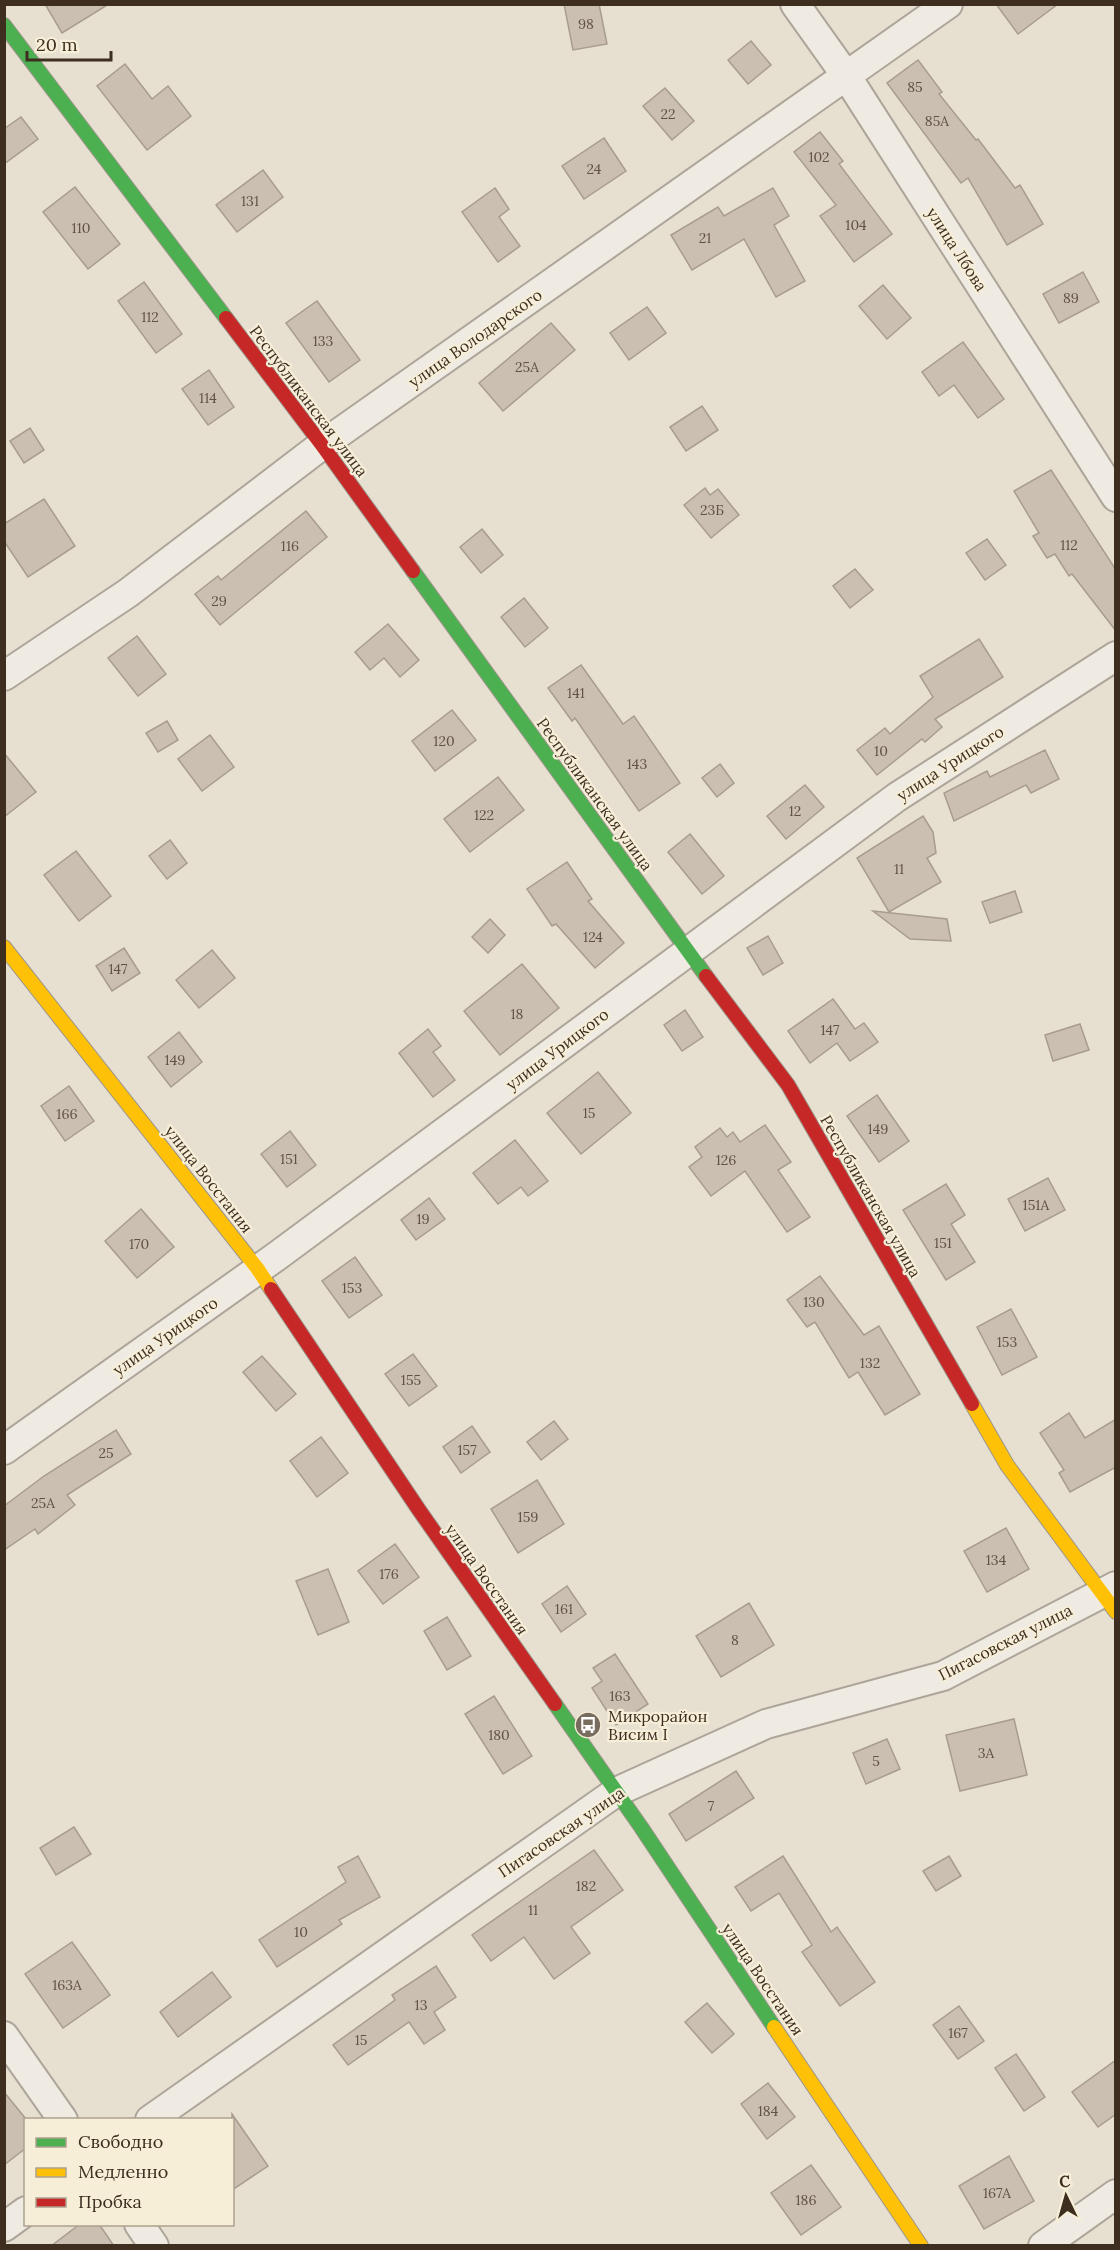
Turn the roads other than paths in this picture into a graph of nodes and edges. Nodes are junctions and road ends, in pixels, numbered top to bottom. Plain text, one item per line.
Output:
1 (795, 4) edge
2 (948, 4) edge
3 (4, 25) edge
4 (847, 77) junction
5 (322, 445) junction
6 (1116, 497) edge
7 (1116, 656) edge
8 (4, 676) edge
9 (4, 947) edge
10 (688, 952) junction
11 (257, 1268) junction
12 (4, 1450) edge
13 (1111, 1597) edge
14 (616, 1792) junction
15 (4, 2036) edge
16 (62, 2118) edge
17 (153, 2118) edge
18 (1116, 2194) edge
19 (24, 2212) edge
20 (140, 2226) edge
21 (4, 2227) edge
22 (154, 2246) edge
23 (921, 2246) edge
24 (1043, 2246) edge

1 - 4 street, улица Лбова
2 - 4 street, улица Володарского
3 - 5 street, Республиканская улица
4 - 5 street, улица Володарского
4 - 6 street, улица Лбова
5 - 8 street, улица Володарского
5 - 10 street, Республиканская улица
7 - 10 street, улица Урицкого
9 - 11 street, улица Восстания
10 - 11 street, улица Урицкого
10 - 13 street, Республиканская улица
11 - 12 street, улица Урицкого
11 - 14 street, улица Восстания
13 - 14 street, Пигасовская улица
14 - 17 street, Пигасовская улица
14 - 23 street, улица Восстания
15 - 16 street
18 - 24 street
19 - 21 street
20 - 22 street

